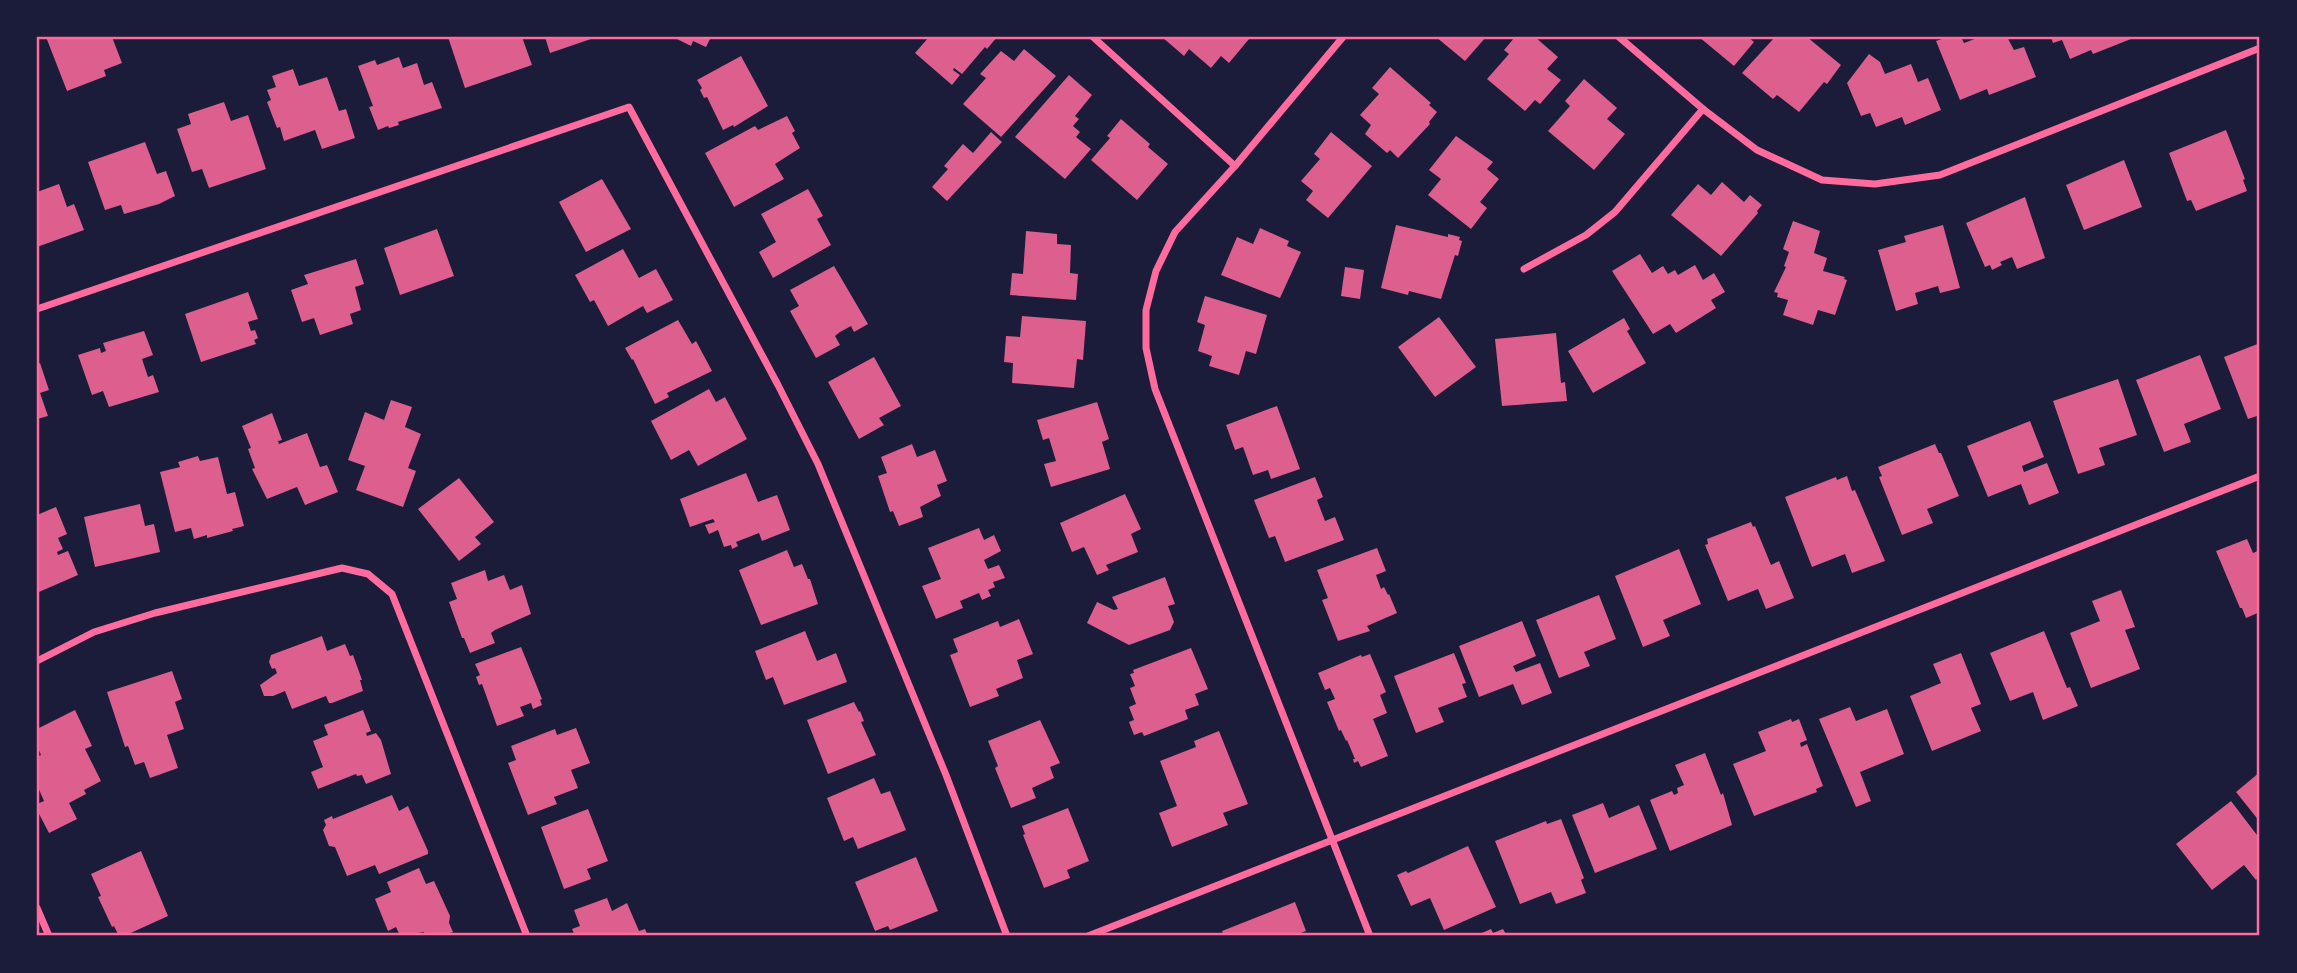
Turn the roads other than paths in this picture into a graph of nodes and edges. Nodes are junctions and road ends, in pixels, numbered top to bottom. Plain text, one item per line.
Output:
1 (1093, 37) edge
2 (1343, 37) edge
3 (1619, 37) edge
4 (2260, 48) edge
5 (1703, 109) junction
6 (1235, 166) junction
7 (1524, 269) dead end
8 (37, 309) edge
9 (2260, 476) edge
10 (37, 661) edge
11 (1333, 841) junction
12 (37, 908) edge
13 (50, 936) edge
14 (527, 936) edge
15 (1007, 936) edge
16 (1088, 936) edge
17 (1370, 936) edge

1 - 6 street
2 - 6 street
3 - 5 street
4 - 5 street
5 - 7 street
6 - 11 street
8 - 15 street
9 - 11 street
10 - 14 street
11 - 16 street
11 - 17 street
12 - 13 street

